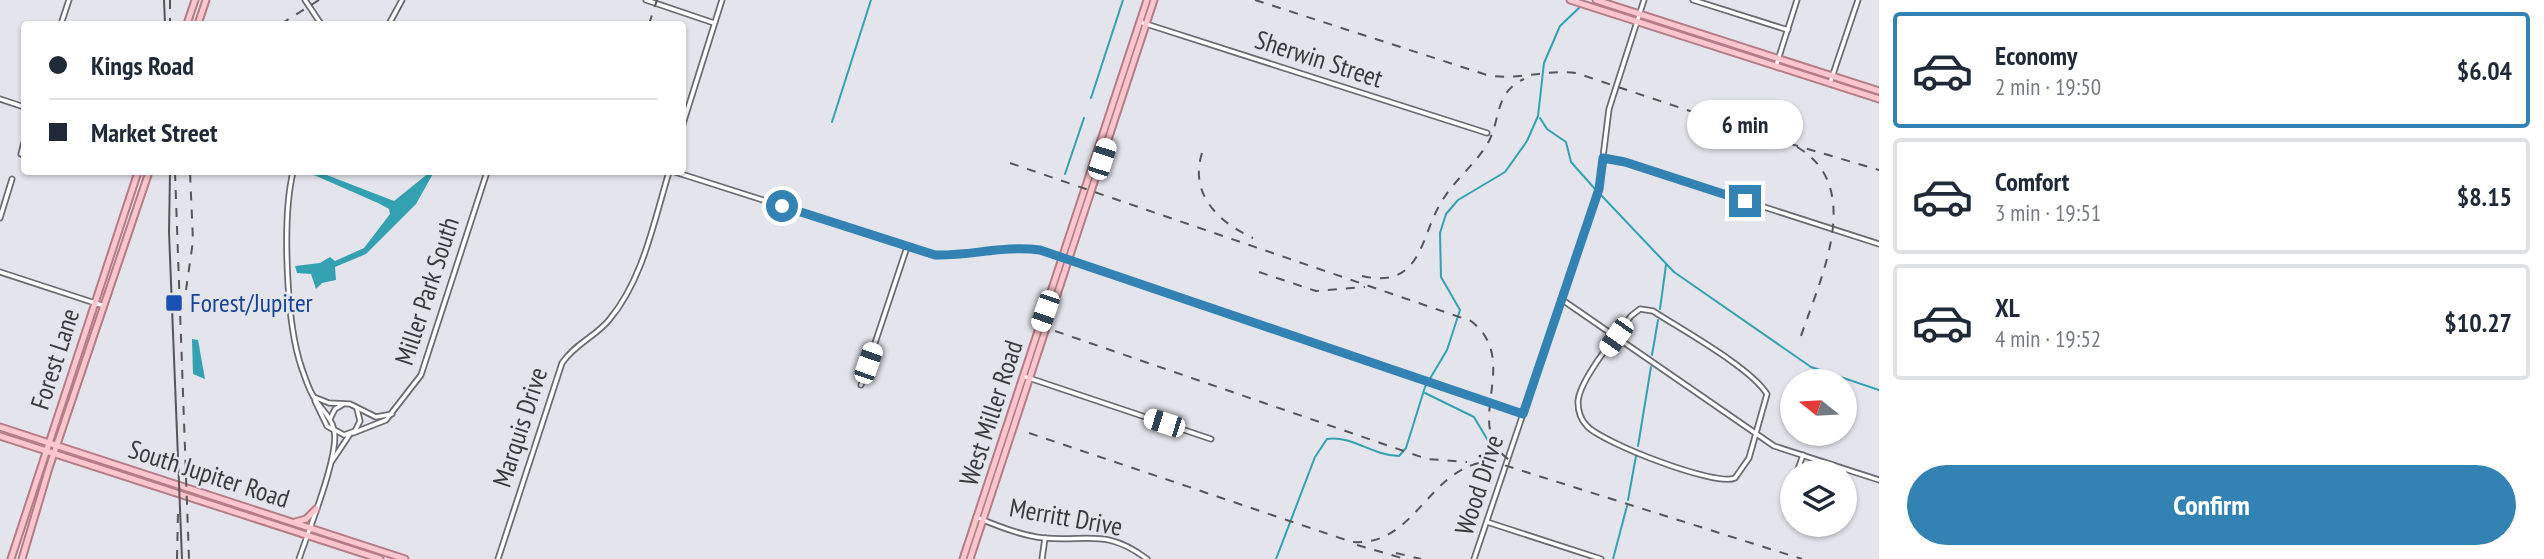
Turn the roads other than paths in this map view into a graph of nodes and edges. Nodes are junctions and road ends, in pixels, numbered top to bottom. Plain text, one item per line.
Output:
1 (69, 0) edge
2 (195, 0) edge
3 (206, 0) edge
4 (305, 0) edge
5 (402, 0) edge
6 (646, 0) edge
7 (722, 0) edge
8 (1147, 0) edge
9 (1154, 0) edge
10 (1570, 0) edge
11 (1596, 0) edge
12 (1644, 0) edge
13 (1693, 0) edge
14 (1797, 0) edge
15 (1858, 0) edge
16 (1639, 14) junction
17 (62, 21) edge
18 (188, 21) edge
19 (199, 21) edge
20 (319, 21) edge
21 (391, 21) edge
22 (1637, 22) junction
23 (715, 23) junction
24 (1143, 23) junction
25 (1788, 30) junction
26 (1778, 58) junction
27 (1776, 66) junction
28 (1831, 80) junction
29 (1879, 91) edge
30 (0, 99) edge
31 (1879, 99) edge
32 (21, 106) edge
33 (686, 114) edge
34 (1487, 133) dead end
35 (1603, 158) junction
36 (137, 175) edge
37 (148, 175) edge
38 (293, 175) edge
39 (486, 175) edge
40 (668, 175) edge
41 (685, 175) edge
42 (12, 179) dead end
43 (126, 206) junction
44 (136, 210) junction
45 (0, 218) edge
46 (1879, 244) edge
47 (907, 247) junction
48 (111, 252) junction
49 (121, 255) junction
50 (1066, 258) junction
51 (0, 272) edge
52 (1561, 299) junction
53 (94, 302) junction
54 (104, 306) junction
55 (1616, 337) junction
56 (1026, 377) junction
57 (861, 385) dead end
58 (312, 396) junction
59 (344, 404) junction
60 (356, 408) junction
61 (393, 413) junction
62 (1523, 414) junction
63 (330, 419) junction
64 (0, 427) edge
65 (335, 430) junction
66 (351, 434) junction
67 (1756, 434) junction
68 (0, 436) edge
69 (1211, 439) dead end
70 (47, 442) junction
71 (57, 445) junction
72 (45, 450) junction
73 (54, 453) junction
74 (1803, 455) junction
75 (1801, 460) edge
76 (330, 463) junction
77 (132, 469) junction
78 (130, 477) junction
79 (1879, 480) edge
80 (237, 504) junction
81 (316, 509) junction
82 (235, 512) junction
83 (979, 518) junction
84 (295, 522) junction
85 (1487, 522) junction
86 (310, 527) junction
87 (307, 535) junction
88 (1045, 538) junction
89 (401, 558) edge
90 (11, 559) edge
91 (22, 559) edge
92 (299, 559) edge
93 (380, 559) edge
94 (498, 559) edge
95 (962, 559) edge
96 (970, 559) edge
97 (1042, 559) edge
98 (1147, 559) edge
99 (1474, 559) edge
100 (1601, 559) edge

1 - 17 street
2 - 18 main road
3 - 19 main road
4 - 20 street
5 - 21 street
6 - 23 street
7 - 23 street
8 - 24 main road, West Miller Road
9 - 24 main road, West Miller Road
10 - 22 main road
11 - 16 main road
12 - 16 street, Wood Drive
13 - 25 street
14 - 25 street
15 - 28 street
16 - 22 street, Wood Drive
16 - 26 main road
22 - 27 main road
22 - 35 street, Wood Drive
23 - 33 street
24 - 34 street, Sherwin Street
24 - 50 main road, West Miller Road
25 - 26 street
26 - 27 street
26 - 28 main road
27 - 28 main road
28 - 29 main road
28 - 31 main road
30 - 32 street
35 - 46 street
35 - 52 street, Wood Drive
36 - 43 main road, Forest Lane
37 - 44 main road, Forest Lane
38 - 58 street
39 - 61 street, Miller Park South
40 - 94 street, Marquis Drive
41 - 47 street
42 - 45 street
43 - 44 main road
43 - 48 main road, Forest Lane
44 - 49 main road, Forest Lane
47 - 50 street
47 - 57 street
48 - 49 main road
48 - 53 main road, Forest Lane
49 - 54 main road, Forest Lane
50 - 56 main road, West Miller Road
50 - 62 street
51 - 53 street
52 - 55 street
52 - 62 street, Wood Drive
53 - 54 street
53 - 70 main road, Forest Lane
54 - 71 main road, Forest Lane
55 - 67 street
55 - 67 street
55 - 67 street
56 - 69 street
56 - 83 main road, West Miller Road
58 - 59 street
58 - 63 street
58 - 65 street
59 - 60 street
59 - 63 street
60 - 61 street
60 - 66 street
61 - 66 street, Miller Park South
62 - 85 street, Wood Drive
63 - 65 street
64 - 70 main road, South Jupiter Road
65 - 66 street
65 - 76 street
66 - 76 street
67 - 74 street
68 - 72 main road, South Jupiter Road
70 - 71 main road, South Jupiter Road
70 - 72 main road, Forest Lane
71 - 73 main road, Forest Lane
71 - 77 main road, South Jupiter Road
72 - 73 main road, South Jupiter Road
72 - 90 main road, Forest Lane
73 - 78 main road, South Jupiter Road
73 - 91 main road, Forest Lane
74 - 75 street
74 - 79 street
76 - 81 street
77 - 78 main road
77 - 80 main road, South Jupiter Road
78 - 82 main road, South Jupiter Road
80 - 82 main road
80 - 84 main road, South Jupiter Road
81 - 84 main road
81 - 86 street
82 - 87 main road, South Jupiter Road
83 - 88 street, Merritt Drive
83 - 95 main road, West Miller Road
83 - 96 main road, West Miller Road
84 - 86 main road, South Jupiter Road
85 - 99 street, Wood Drive
85 - 100 street
86 - 87 street
86 - 89 main road, South Jupiter Road
87 - 92 street
87 - 93 main road, South Jupiter Road
88 - 97 street
88 - 98 street, Merritt Drive

